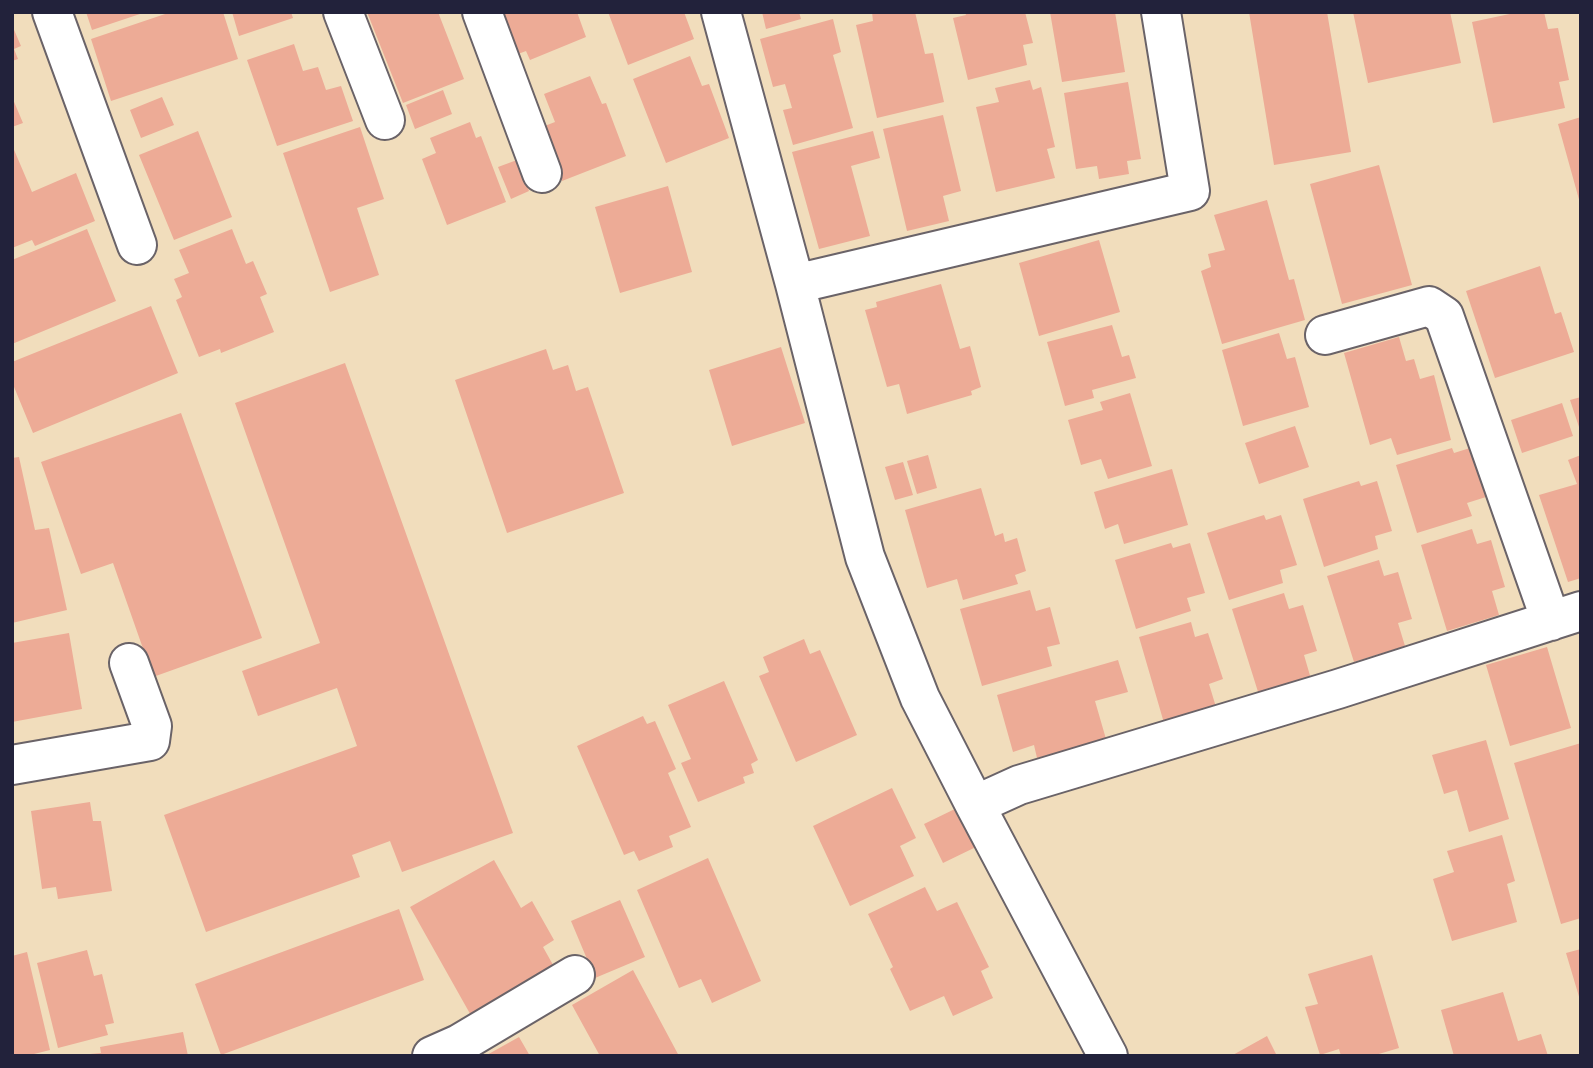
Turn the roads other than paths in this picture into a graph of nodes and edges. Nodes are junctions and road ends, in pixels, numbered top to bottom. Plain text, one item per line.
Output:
1 (52, 12) edge
2 (343, 12) edge
3 (482, 12) edge
4 (721, 12) edge
5 (1161, 12) edge
6 (385, 120) dead end
7 (542, 173) dead end
8 (137, 245) dead end
9 (795, 284) junction
10 (1325, 335) dead end
11 (1566, 616) edge
12 (129, 663) dead end
13 (12, 765) edge
14 (975, 805) junction
15 (575, 975) dead end
16 (432, 1056) edge
17 (1108, 1056) edge

1 - 8 street
2 - 6 street
3 - 7 street
4 - 9 street
5 - 9 street
9 - 14 street
10 - 11 street
11 - 14 street
12 - 13 street
14 - 17 street
15 - 16 street

